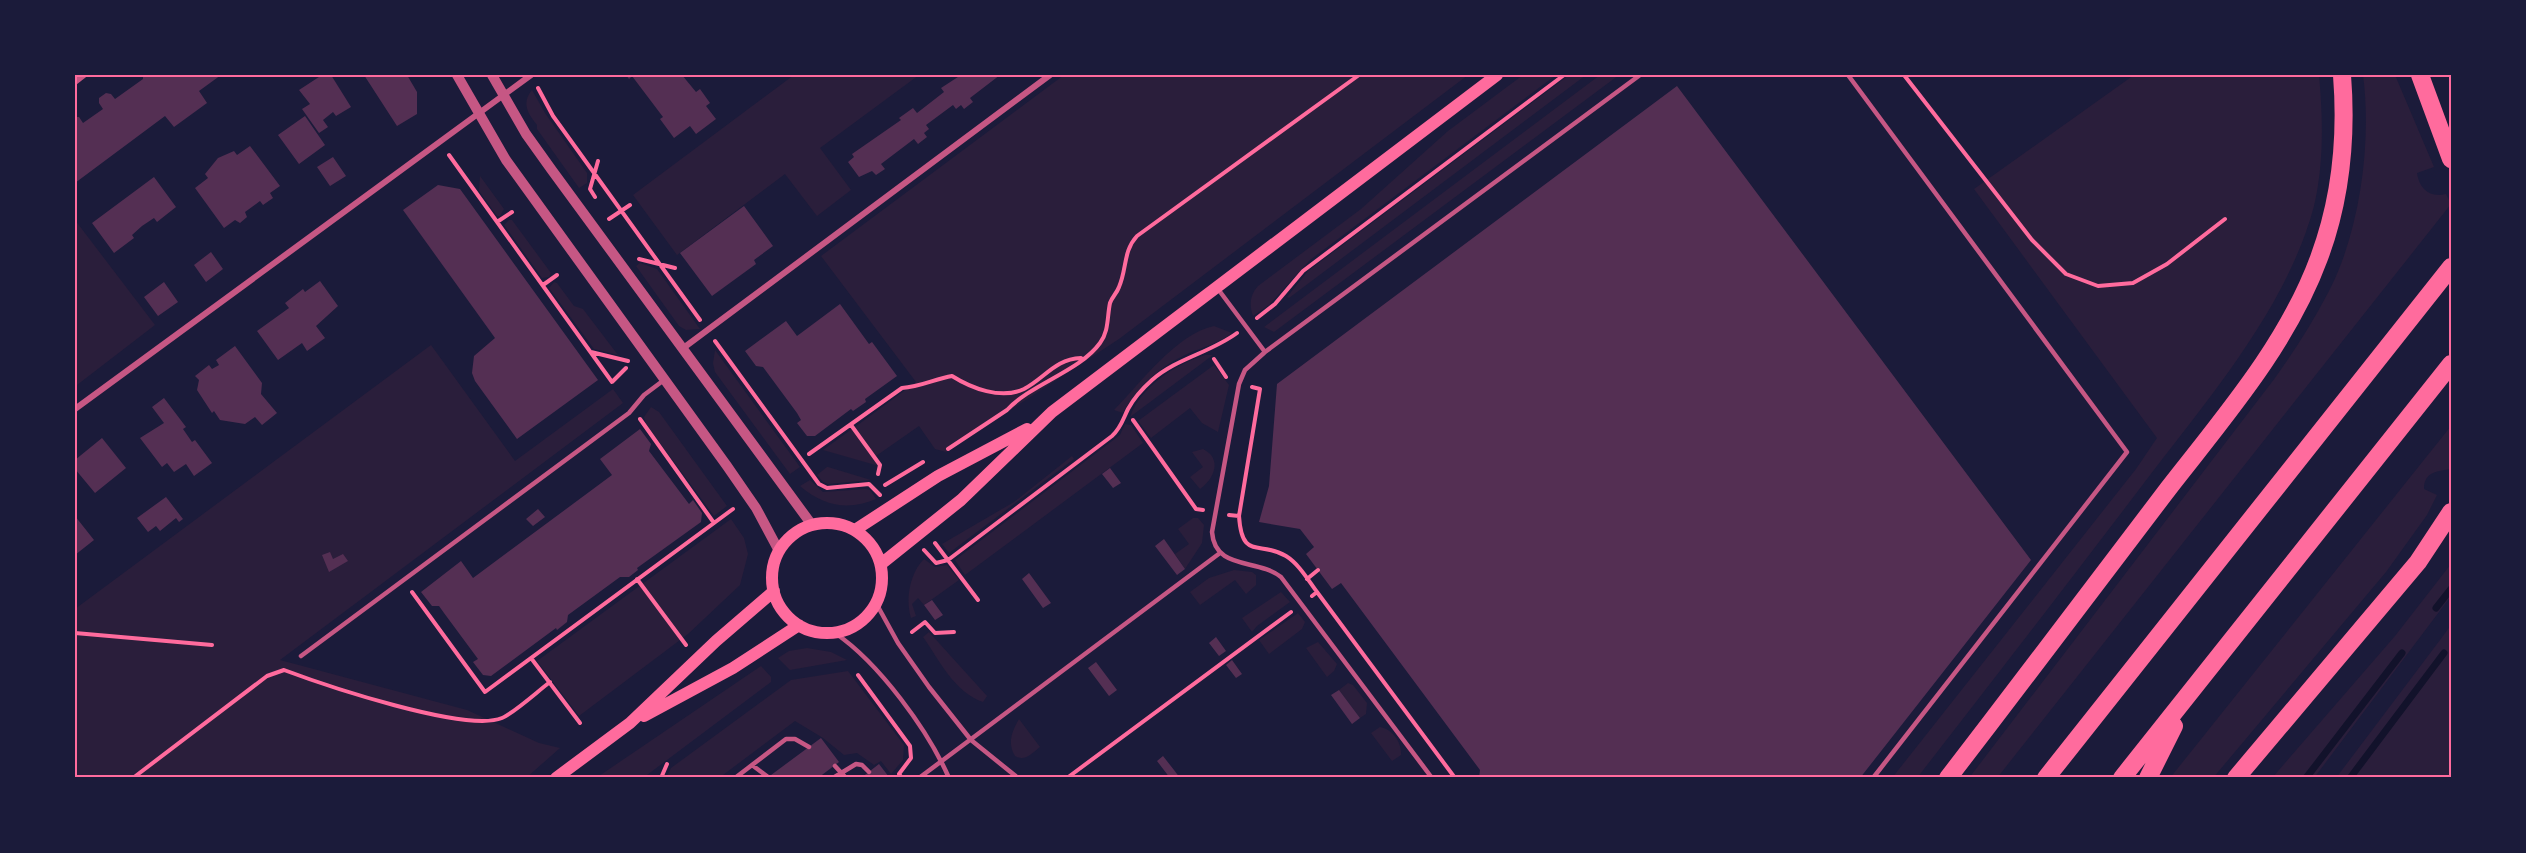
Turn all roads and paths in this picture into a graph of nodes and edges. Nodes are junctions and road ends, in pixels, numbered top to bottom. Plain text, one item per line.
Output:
1 (84, 75) edge
2 (457, 75) edge
3 (492, 75) edge
4 (531, 75) edge
5 (1050, 75) edge
6 (1359, 75) edge
7 (1497, 75) edge
8 (1564, 75) edge
9 (1640, 75) edge
10 (1848, 75) edge
11 (1904, 75) edge
12 (2342, 75) edge
13 (2420, 75) edge
14 (75, 82) edge
15 (536, 85) dead end
16 (503, 96) junction
17 (478, 115) junction
18 (449, 155) dead end
19 (2451, 159) edge
20 (598, 161) dead end
21 (595, 173) junction
22 (597, 199) dead end
23 (630, 205) dead end
24 (603, 209) dead end
25 (622, 210) junction
26 (512, 212) dead end
27 (2225, 219) dead end
28 (497, 222) junction
29 (636, 258) dead end
30 (661, 264) junction
31 (2451, 267) edge
32 (675, 268) dead end
33 (557, 275) dead end
34 (543, 285) junction
35 (1215, 286) junction
36 (1254, 320) dead end
37 (705, 327) dead end
38 (1236, 334) dead end
39 (719, 347) dead end
40 (682, 349) junction
41 (590, 352) junction
42 (1265, 352) junction
43 (1083, 358) junction
44 (628, 361) dead end
45 (2451, 363) edge
46 (626, 368) dead end
47 (664, 380) junction
48 (75, 409) edge
49 (645, 411) dead end
50 (1133, 420) dead end
51 (1038, 423) junction
52 (851, 425) junction
53 (946, 450) dead end
54 (809, 454) dead end
55 (928, 459) dead end
56 (878, 474) dead end
57 (885, 485) dead end
58 (882, 497) dead end
59 (733, 509) dead end
60 (1216, 512) junction
61 (2451, 512) edge
62 (714, 523) junction
63 (812, 525) junction
64 (855, 530) junction
65 (935, 543) dead end
66 (920, 546) dead end
67 (779, 551) junction
68 (1220, 553) junction
69 (948, 560) junction
70 (880, 564) junction
71 (1318, 570) dead end
72 (638, 579) junction
73 (1306, 579) junction
74 (774, 591) junction
75 (412, 592) dead end
76 (1317, 592) junction
77 (978, 600) dead end
78 (876, 603) junction
79 (1302, 604) junction
80 (799, 625) junction
81 (912, 632) dead end
82 (954, 632) dead end
83 (75, 633) edge
84 (835, 633) junction
85 (212, 645) dead end
86 (686, 645) dead end
87 (302, 656) dead end
88 (531, 658) junction
89 (858, 675) dead end
90 (550, 682) junction
91 (2191, 692) junction
92 (580, 723) dead end
93 (630, 723) junction
94 (971, 740) junction
95 (809, 747) dead end
96 (942, 761) junction
97 (667, 764) dead end
98 (752, 765) junction
99 (835, 766) dead end
100 (841, 772) junction
101 (869, 772) dead end
102 (2047, 775) edge
103 (768, 777) edge
104 (133, 778) edge
105 (556, 778) edge
106 (661, 778) edge
107 (735, 778) edge
108 (833, 778) edge
109 (846, 778) edge
110 (902, 778) edge
111 (919, 778) edge
112 (950, 778) edge
113 (1018, 778) edge
114 (1067, 778) edge
115 (1432, 778) edge
116 (1455, 778) edge
117 (1873, 778) edge
118 (1948, 778) edge
119 (2122, 778) edge
120 (2148, 778) edge
121 (2236, 778) edge

1 - 14 street
2 - 17 street
3 - 16 street
4 - 16 street
5 - 40 street
6 - 43 path
7 - 35 main road
8 - 36 path
9 - 42 lane
10 - 117 lane
11 - 27 path
12 - 118 highway
13 - 19 highway
15 - 21 path
16 - 17 street
16 - 40 street
17 - 47 street
17 - 48 street
18 - 28 path
20 - 21 path
21 - 22 path
21 - 25 path
23 - 25 path
24 - 25 path
25 - 30 path
26 - 28 path
28 - 34 path
29 - 30 path
30 - 32 path
30 - 37 path
31 - 102 highway
33 - 34 path
34 - 41 path
35 - 42 lane
35 - 51 main road
38 - 69 path
39 - 58 path
40 - 63 street
41 - 44 path
41 - 46 path
42 - 60 lane
43 - 52 path
43 - 53 path
45 - 91 highway
47 - 67 street
47 - 87 lane
49 - 62 path
50 - 60 path
51 - 64 main road
51 - 70 main road
52 - 54 path
52 - 56 path
55 - 57 path
59 - 62 path
60 - 68 lane
60 - 73 path
61 - 121 highway
62 - 72 path
63 - 64 main road
63 - 67 main road
64 - 70 main road
65 - 69 path
66 - 69 path
67 - 74 main road
68 - 79 lane
68 - 94 lane
69 - 77 path
70 - 78 main road
71 - 73 path
72 - 86 path
72 - 88 path
73 - 76 path
74 - 80 main road
74 - 93 main road
75 - 88 path
76 - 79 path
76 - 116 path
78 - 84 main road
78 - 94 lane
79 - 114 path
79 - 115 lane
80 - 84 main road
80 - 93 main road
81 - 82 path
83 - 85 path
84 - 96 lane
88 - 90 path
89 - 110 path
90 - 92 path
90 - 104 path
91 - 119 highway
91 - 120 highway
93 - 105 main road
94 - 96 lane
94 - 113 lane
95 - 98 lane
96 - 111 lane
96 - 112 lane
97 - 106 path
98 - 103 lane
98 - 107 lane
99 - 100 lane
100 - 101 lane
100 - 108 lane
100 - 109 lane

